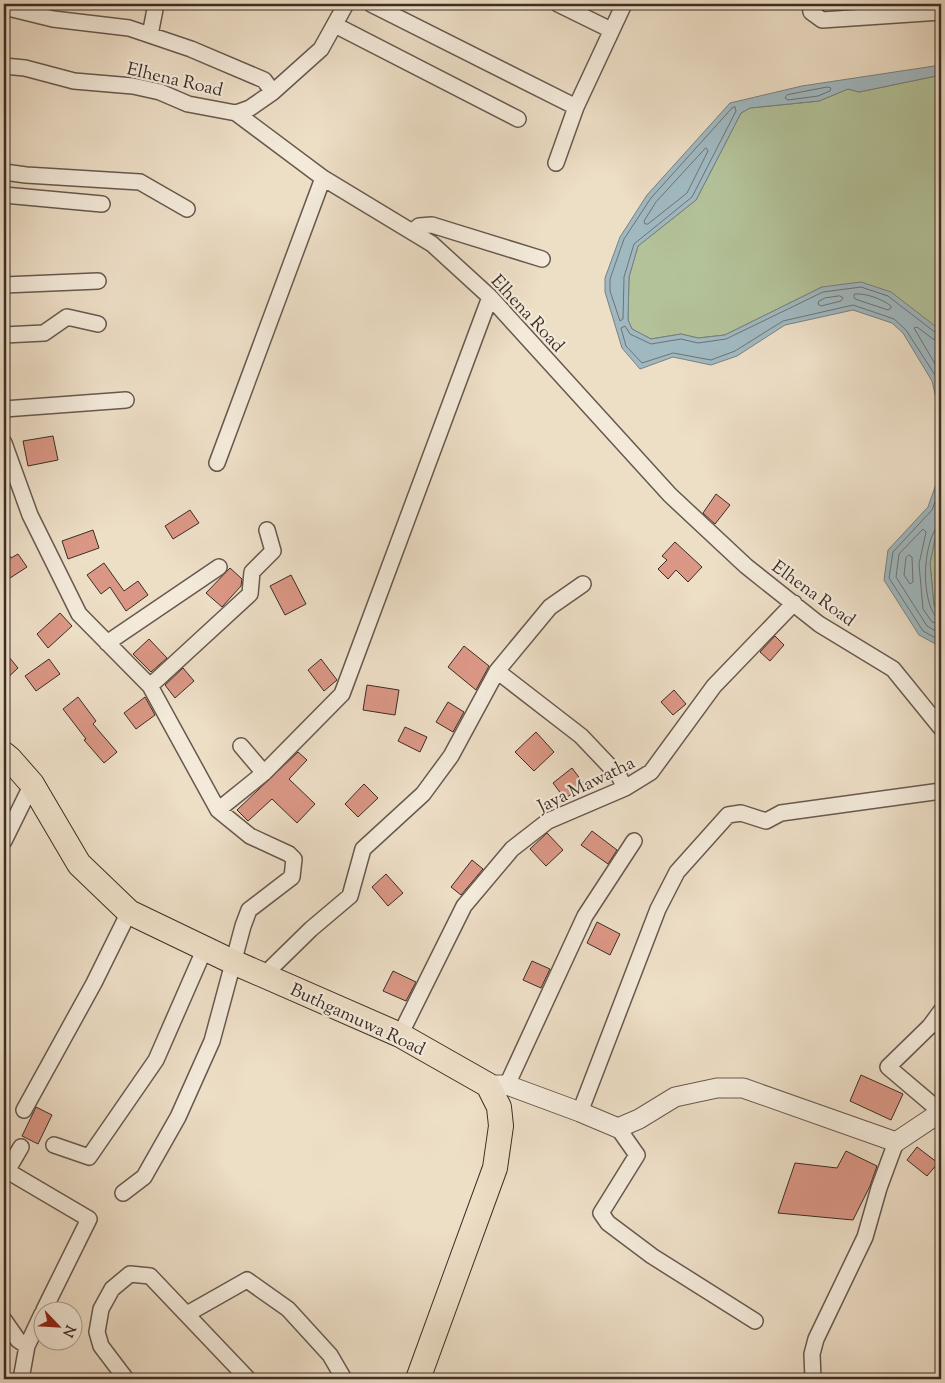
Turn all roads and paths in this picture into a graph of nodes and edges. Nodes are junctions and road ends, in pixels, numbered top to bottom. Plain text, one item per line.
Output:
1 (156, 4) edge
2 (346, 4) edge
3 (371, 4) edge
4 (558, 4) edge
5 (624, 4) edge
6 (810, 4) edge
7 (4, 7) edge
8 (941, 12) edge
9 (335, 25) junction
10 (611, 30) junction
11 (150, 35) junction
12 (4, 66) edge
13 (273, 92) junction
14 (576, 107) junction
15 (236, 113) junction
16 (518, 119) dead end
17 (556, 163) dead end
18 (4, 172) edge
19 (323, 178) junction
20 (4, 195) edge
21 (102, 204) dead end
22 (186, 209) dead end
23 (412, 232) junction
24 (542, 259) dead end
25 (98, 281) dead end
26 (4, 285) edge
27 (490, 297) junction
28 (98, 324) dead end
29 (4, 335) edge
30 (126, 400) dead end
31 (4, 409) edge
32 (4, 444) edge
33 (217, 463) dead end
34 (267, 530) dead end
35 (219, 567) dead end
36 (583, 584) dead end
37 (794, 603) junction
38 (107, 643) junction
39 (497, 672) junction
40 (150, 686) junction
41 (941, 728) edge
42 (241, 746) dead end
43 (4, 754) edge
44 (264, 773) junction
45 (32, 784) junction
46 (625, 788) junction
47 (941, 791) edge
48 (218, 810) junction
49 (4, 841) edge
50 (634, 841) dead end
51 (129, 912) junction
52 (205, 948) junction
53 (234, 962) junction
54 (264, 974) junction
55 (941, 1011) edge
56 (400, 1035) junction
57 (497, 1085) junction
58 (24, 1110) dead end
59 (580, 1112) junction
60 (941, 1112) edge
61 (618, 1128) junction
62 (896, 1142) junction
63 (54, 1145) dead end
64 (21, 1147) dead end
65 (5, 1170) edge
66 (123, 1193) dead end
67 (49, 1300) edge
68 (187, 1314) junction
69 (4, 1320) edge
70 (755, 1321) dead end
71 (32, 1335) edge
72 (27, 1346) junction
73 (21, 1379) edge
74 (126, 1379) edge
75 (248, 1379) edge
76 (344, 1379) edge
77 (418, 1379) edge
78 (813, 1379) edge

1 - 11 street
2 - 9 street
3 - 14 street
4 - 10 street
5 - 10 street
6 - 8 street
7 - 11 street
9 - 13 street
9 - 16 street
10 - 14 street
11 - 13 street
12 - 15 street, Elhena Road
13 - 15 street
14 - 17 street
15 - 19 street, Elhena Road
18 - 22 street
19 - 23 street, Elhena Road
19 - 33 street
20 - 21 street
23 - 24 street
23 - 27 street, Elhena Road
25 - 26 street
27 - 37 street, Elhena Road
27 - 44 street
28 - 29 street
30 - 31 street
32 - 38 street
34 - 40 street
35 - 38 street
36 - 39 street
37 - 41 street, Elhena Road
37 - 46 street, Jaya Mawatha
38 - 40 street
39 - 46 street
39 - 54 street
40 - 48 street
42 - 44 street
43 - 45 main road, Buthgamuwa Road
44 - 48 street
45 - 49 street
45 - 51 main road, Buthgamuwa Road
46 - 56 street, Jaya Mawatha
47 - 59 street
48 - 53 street
50 - 57 street
51 - 52 main road, Buthgamuwa Road
51 - 58 street
52 - 53 main road, Buthgamuwa Road
52 - 63 street
53 - 54 main road, Buthgamuwa Road
53 - 66 street
54 - 56 main road, Buthgamuwa Road
55 - 60 street
56 - 57 main road, Buthgamuwa Road
57 - 59 street
57 - 77 main road
59 - 61 street
60 - 62 street
61 - 62 street
61 - 70 street
62 - 78 street
64 - 65 street
65 - 67 street
68 - 74 street
68 - 75 street
68 - 76 street
69 - 72 street
71 - 72 street
72 - 73 street

